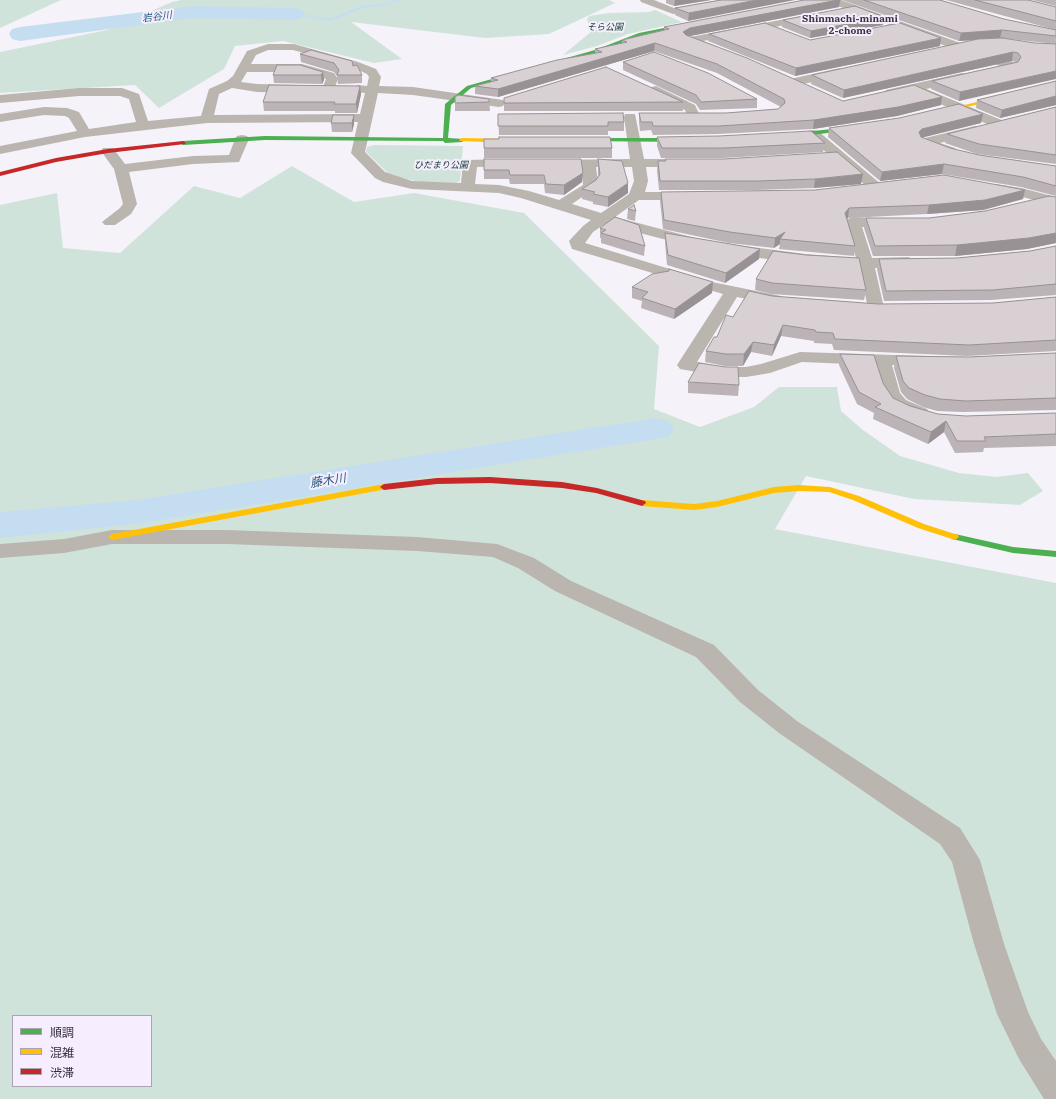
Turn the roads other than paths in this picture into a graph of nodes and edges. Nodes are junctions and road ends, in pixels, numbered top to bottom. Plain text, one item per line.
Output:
1 (645, 0) edge
2 (739, 0) edge
3 (832, 0) edge
4 (693, 8) junction
5 (854, 9) junction
6 (714, 20) junction
7 (765, 26) junction
8 (898, 26) junction
9 (743, 30) junction
10 (877, 30) edge
11 (787, 35) edge
12 (980, 42) edge
13 (957, 47) junction
14 (937, 51) edge
15 (723, 52) edge
16 (245, 68) junction
17 (854, 69) edge
18 (989, 71) edge
19 (974, 75) edge
20 (231, 84) junction
21 (1056, 84) edge
22 (644, 85) edge
23 (914, 88) junction
24 (328, 89) junction
25 (373, 89) junction
26 (815, 92) edge
27 (878, 96) edge
28 (455, 97) junction
29 (513, 98) edge
30 (0, 99) edge
31 (499, 103) junction
32 (959, 107) junction
33 (928, 114) edge
34 (678, 116) edge
35 (694, 116) junction
36 (709, 116) edge
37 (497, 117) edge
38 (629, 117) dead end
39 (0, 118) edge
40 (366, 118) junction
41 (208, 119) junction
42 (1013, 120) edge
43 (999, 124) junction
44 (143, 125) junction
45 (870, 126) edge
46 (85, 133) junction
47 (813, 134) junction
48 (774, 137) edge
49 (242, 139) junction
50 (360, 140) junction
51 (571, 140) edge
52 (635, 140) junction
53 (695, 140) edge
54 (445, 141) junction
55 (524, 141) edge
56 (0, 150) edge
57 (108, 152) junction
58 (962, 155) edge
59 (838, 156) junction
60 (822, 157) edge
61 (526, 163) edge
62 (542, 163) edge
63 (589, 163) junction
64 (638, 163) junction
65 (700, 163) edge
66 (121, 169) junction
67 (0, 174) edge
68 (468, 186) junction
69 (982, 186) edge
70 (856, 190) edge
71 (636, 196) junction
72 (706, 196) edge
73 (1052, 200) edge
74 (561, 205) junction
75 (1019, 206) edge
76 (604, 219) junction
77 (912, 221) edge
78 (110, 222) dead end
79 (925, 262) edge
80 (866, 263) junction
81 (732, 292) junction
82 (794, 302) edge
83 (892, 308) edge
84 (881, 360) junction
85 (944, 361) edge
86 (936, 418) edge
87 (112, 537) junction
88 (0, 551) edge
89 (1056, 554) edge
90 (1056, 1089) edge

1 - 4 street
2 - 4 street
3 - 5 street
4 - 6 street
5 - 7 street
5 - 8 street
6 - 9 street
6 - 28 street
7 - 9 street
7 - 11 street
8 - 10 street
8 - 13 street
9 - 15 street
12 - 13 street
13 - 14 street
13 - 18 street
16 - 20 street
16 - 24 street
16 - 25 street
17 - 26 street
19 - 23 street
20 - 24 street
20 - 41 street
21 - 32 street
22 - 35 street
23 - 27 street
23 - 32 street
24 - 25 street
25 - 28 street
25 - 40 street
28 - 31 street
28 - 54 street
29 - 31 street
30 - 44 street
31 - 37 street
32 - 33 street
32 - 43 street
34 - 35 street
35 - 36 street
38 - 52 street
39 - 46 street
40 - 41 street
40 - 50 street
41 - 44 street
42 - 43 street
43 - 58 street
44 - 46 street
45 - 47 street
46 - 56 street
47 - 48 street
47 - 59 street
49 - 50 street
49 - 57 street
49 - 66 street
50 - 54 street
50 - 68 street
51 - 52 street
52 - 53 street
52 - 64 street
54 - 55 street
57 - 66 street
57 - 67 street
59 - 60 street
59 - 70 street
61 - 68 street
62 - 63 street
63 - 64 street
63 - 74 street
64 - 65 street
64 - 71 street
66 - 78 street
68 - 74 street
69 - 73 street
71 - 72 street
71 - 76 street
73 - 75 street
74 - 76 street
76 - 80 street
76 - 81 street
77 - 80 street
79 - 80 street
80 - 83 street
81 - 82 street
81 - 84 street
84 - 85 street
84 - 86 street
87 - 88 street
87 - 89 street
87 - 90 street

